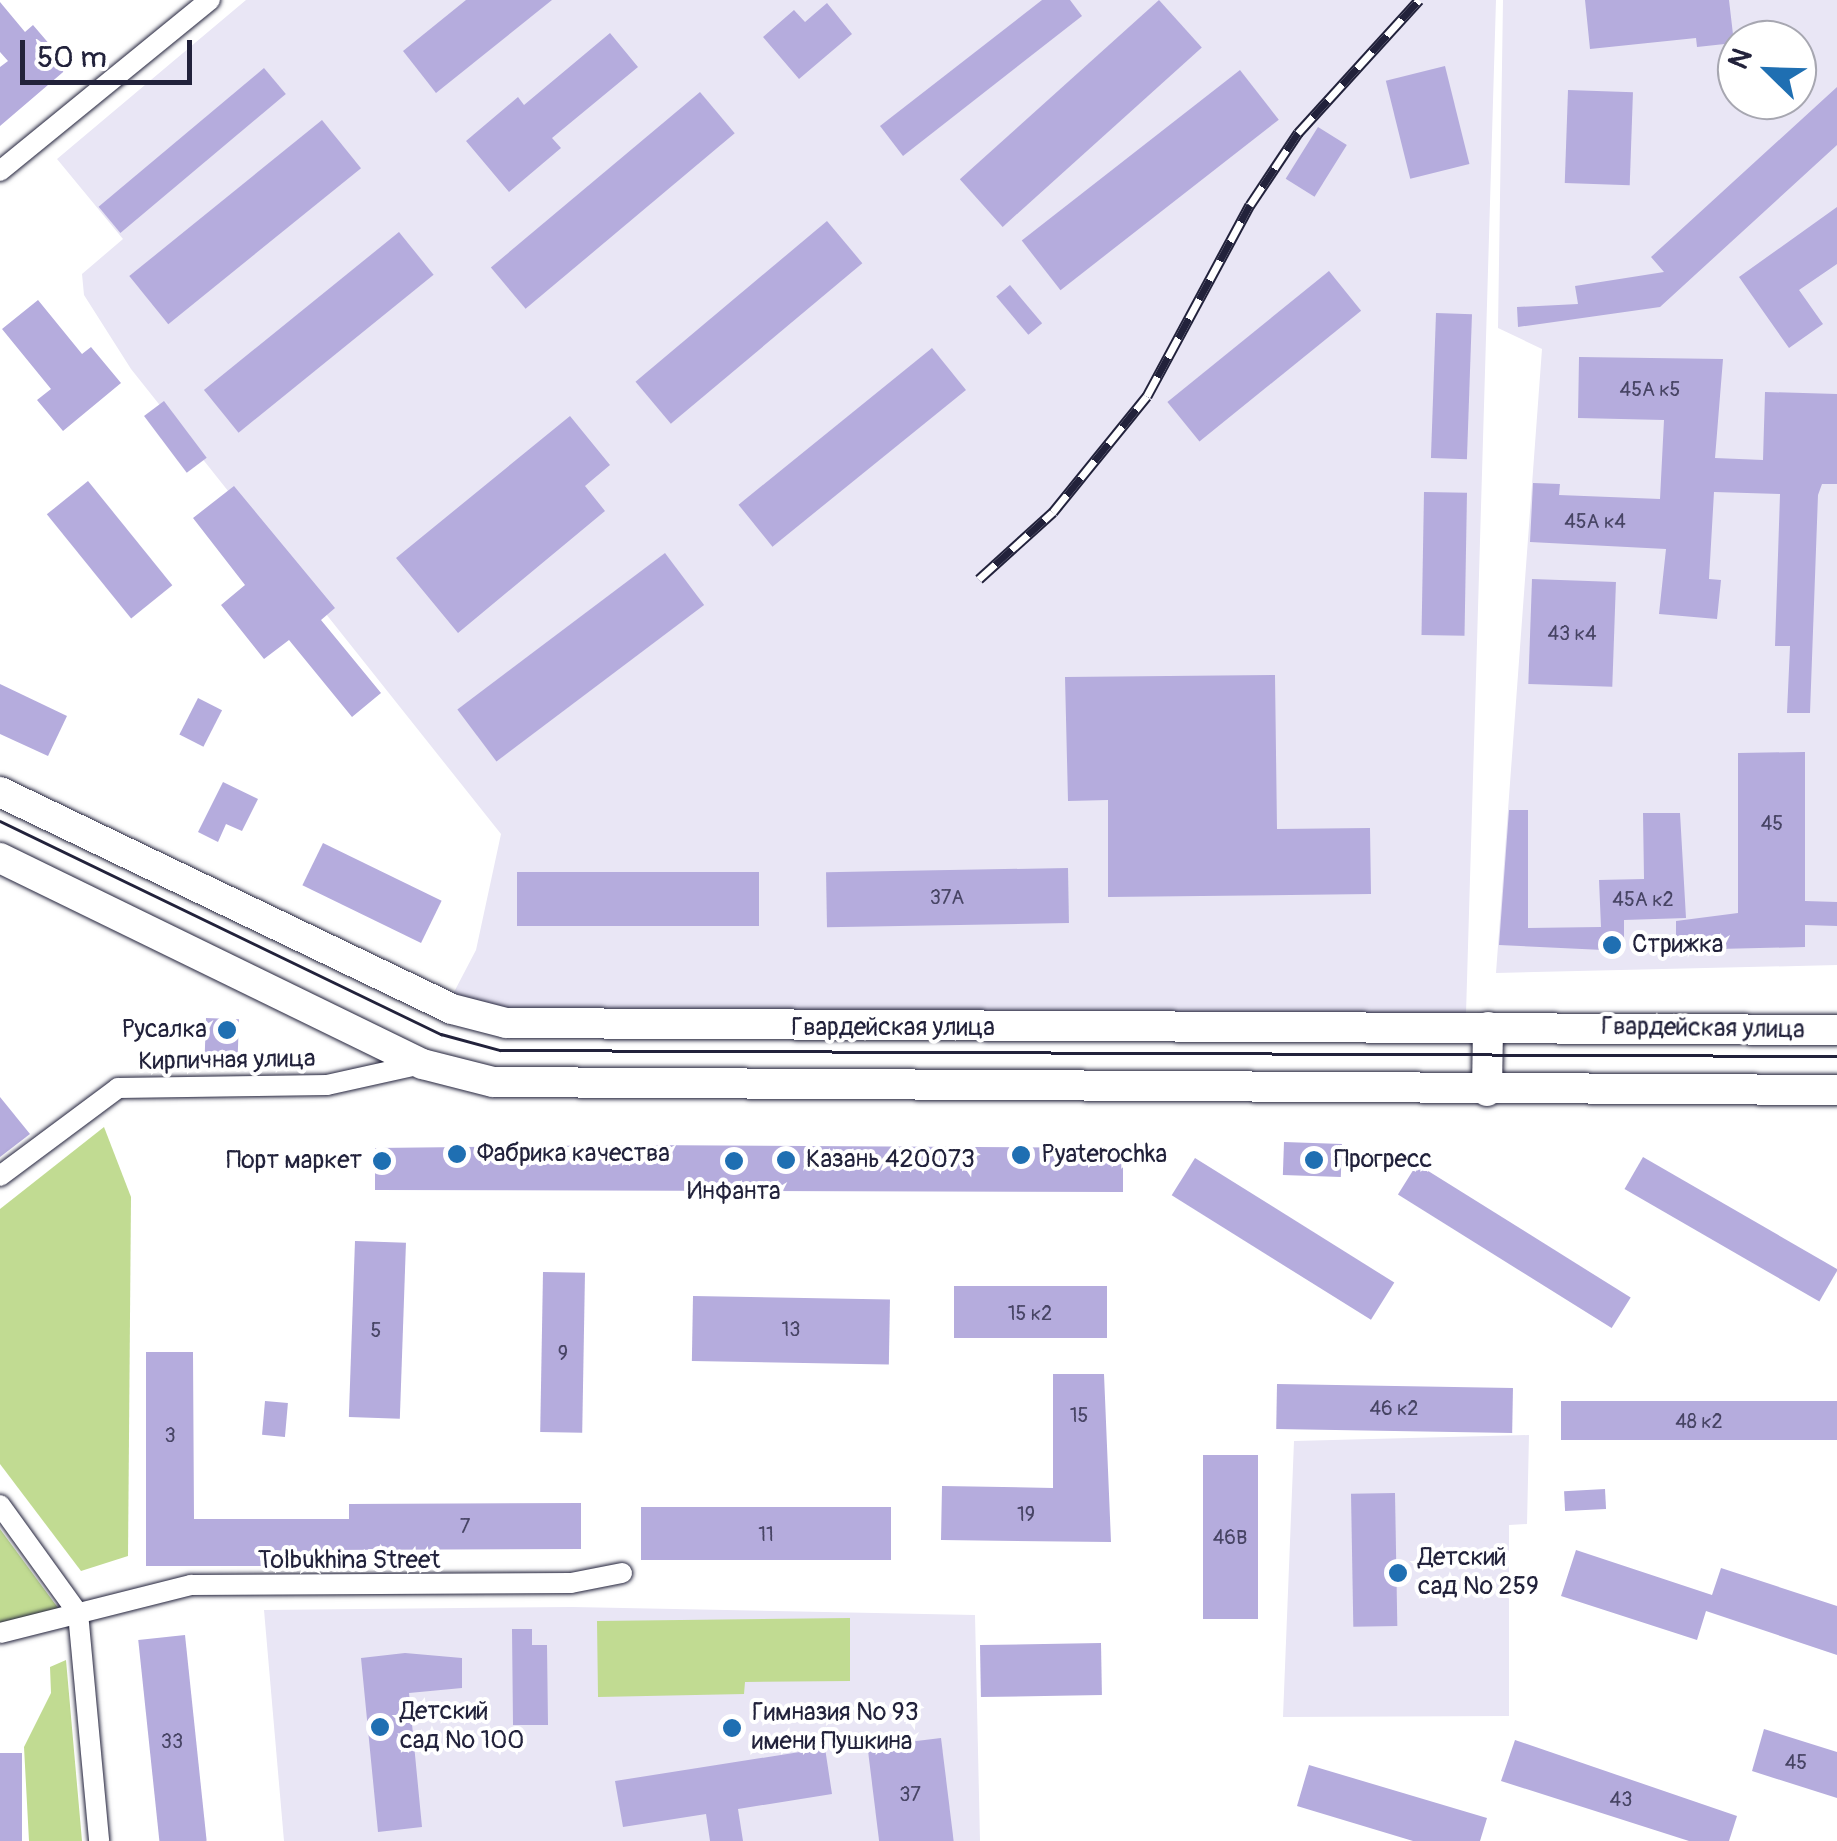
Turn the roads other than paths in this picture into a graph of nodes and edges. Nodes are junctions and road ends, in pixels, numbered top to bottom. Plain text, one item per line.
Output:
1 (210, 0) edge
2 (0, 171) edge
3 (0, 792) edge
4 (0, 858) edge
5 (1488, 1027) junction
6 (1837, 1030) edge
7 (422, 1064) junction
8 (1837, 1090) edge
9 (1487, 1091) junction
10 (0, 1176) edge
11 (0, 1505) edge
12 (622, 1573) dead end
13 (78, 1613) junction
14 (0, 1633) edge
15 (99, 1841) edge

1 - 2 street
3 - 5 main road, Гвардейская улица
4 - 7 main road
5 - 6 main road, Гвардейская улица
5 - 9 main road
7 - 9 main road
7 - 10 street, Кирпичная улица
8 - 9 main road
11 - 13 street
12 - 13 street, Tolbukhina Street
13 - 14 street, Tolbukhina Street
13 - 15 street

